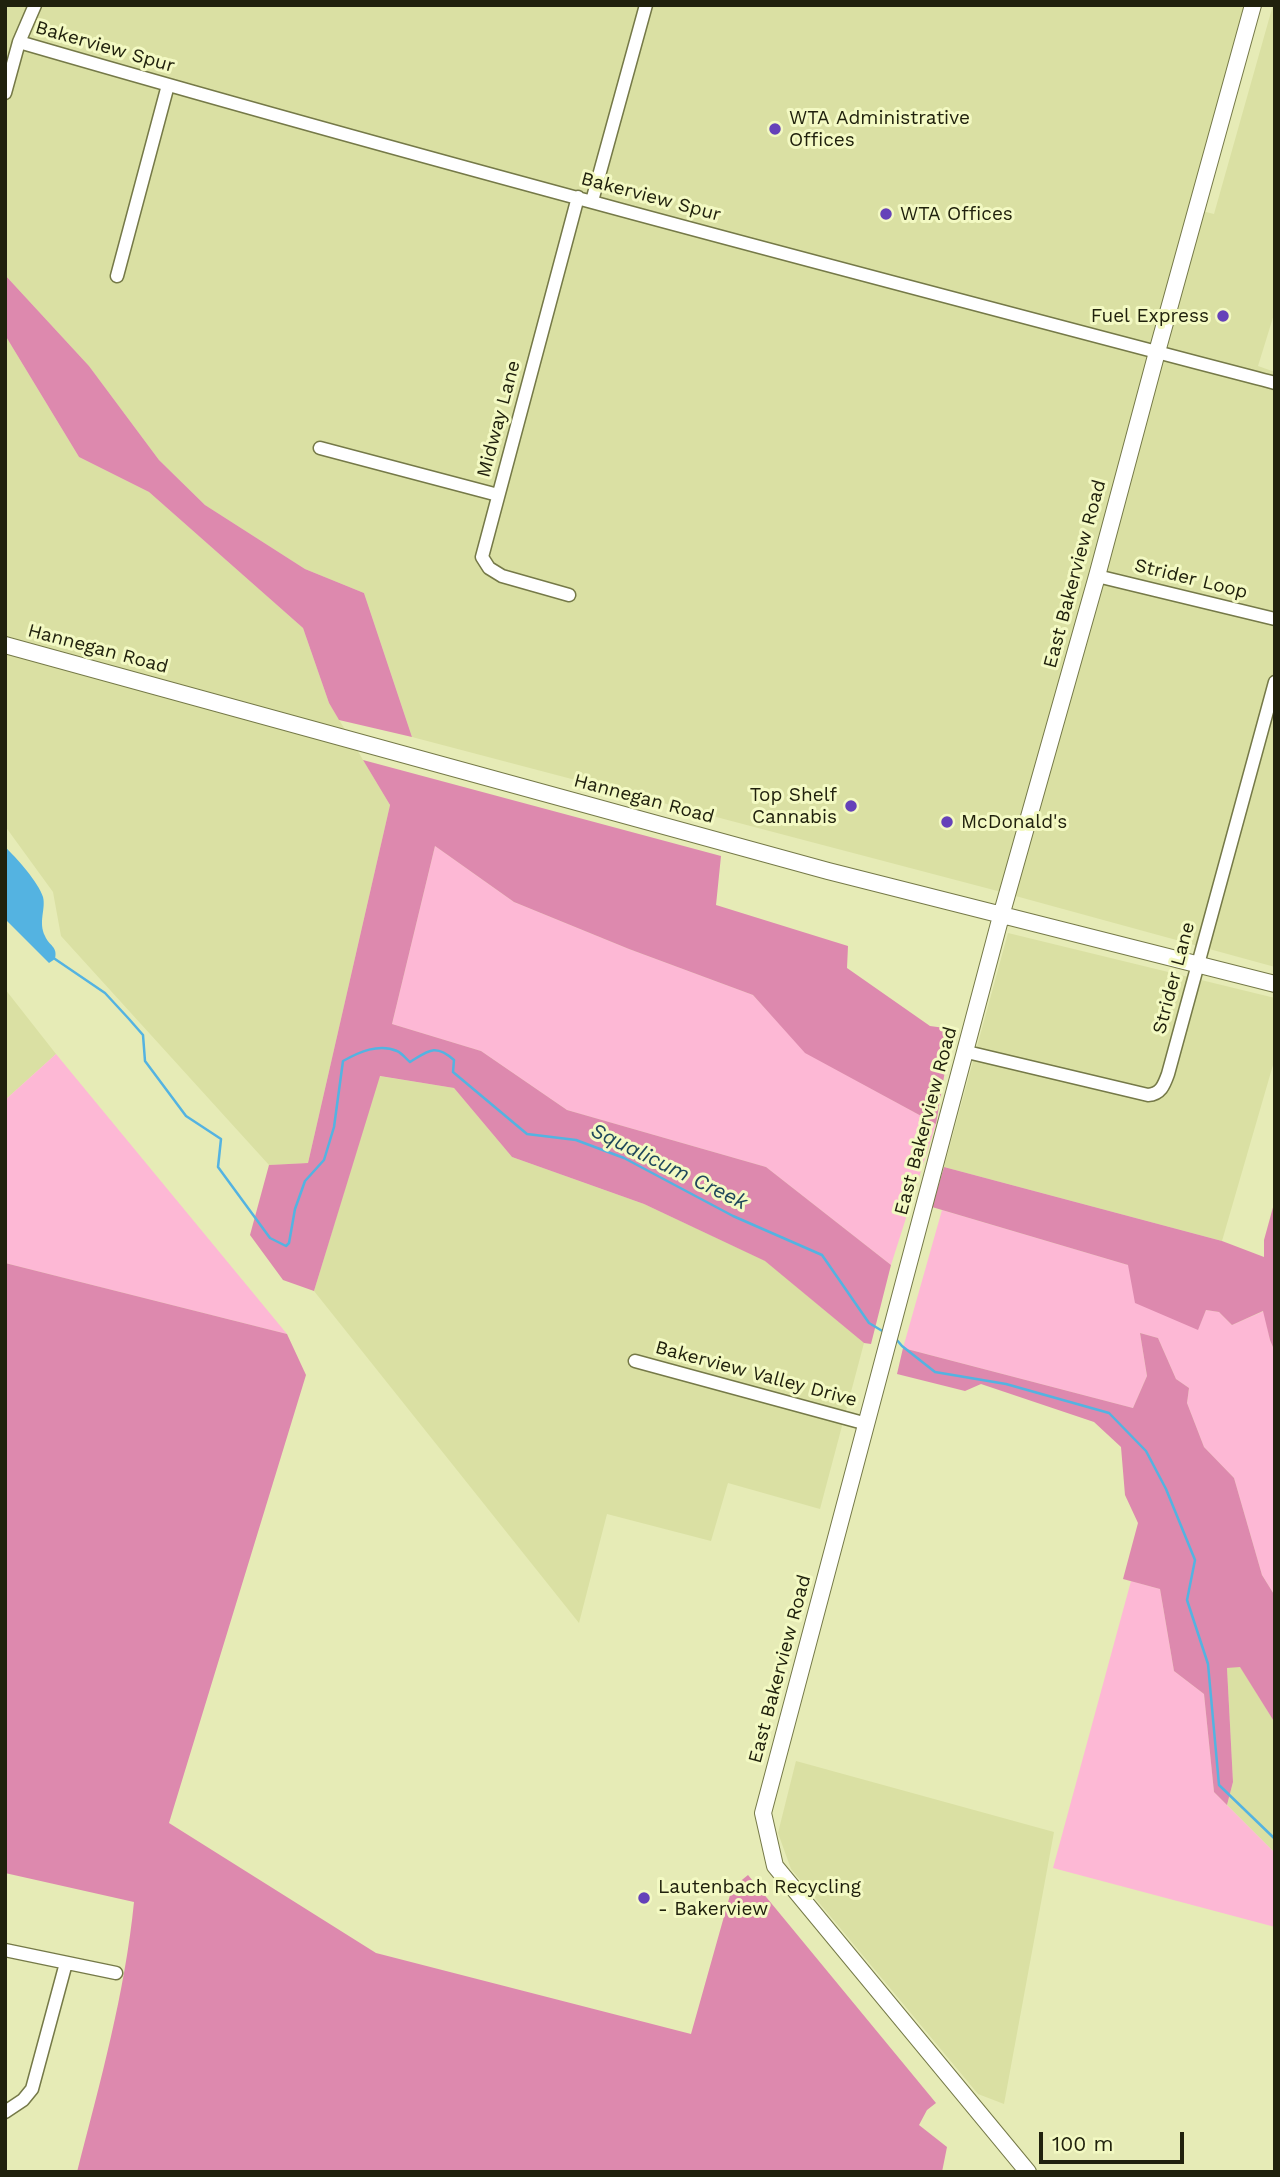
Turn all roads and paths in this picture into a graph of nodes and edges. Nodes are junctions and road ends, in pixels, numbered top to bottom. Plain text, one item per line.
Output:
1 (36, 5) edge
2 (646, 5) edge
3 (1253, 5) edge
4 (19, 42) junction
5 (168, 85) junction
6 (5, 93) edge
7 (578, 197) junction
8 (592, 201) junction
9 (117, 276) dead end
10 (1157, 352) junction
11 (1275, 383) edge
12 (320, 448) dead end
13 (498, 495) junction
14 (1097, 576) junction
15 (569, 595) dead end
16 (1275, 619) edge
17 (5, 645) edge
18 (1275, 682) edge
19 (1001, 916) junction
20 (1197, 965) junction
21 (1275, 984) edge
22 (967, 1052) junction
23 (635, 1361) dead end
24 (867, 1424) junction
25 (5, 1950) edge
26 (66, 1963) junction
27 (116, 1973) dead end
28 (5, 2112) edge
29 (1028, 2172) edge

1 - 4 street
2 - 8 street
3 - 10 main road, East Bakerview Road
4 - 5 street, Bakerview Spur
4 - 6 street
5 - 7 street, Bakerview Spur
5 - 9 street
7 - 8 street, Bakerview Spur
7 - 13 street, Midway Lane
8 - 10 street, Bakerview Spur
10 - 11 street, Bakerview Spur
10 - 14 main road, East Bakerview Road
12 - 13 street
13 - 15 street, Midway Lane
14 - 16 street, Strider Loop
14 - 19 main road, East Bakerview Road
17 - 19 main road, Hannegan Road
18 - 20 street, Strider Lane
19 - 20 main road, Hannegan Road
19 - 22 main road, East Bakerview Road
20 - 21 main road, Hannegan Road
20 - 22 street, Strider Lane
22 - 24 main road, East Bakerview Road
23 - 24 street, Bakerview Valley Drive
24 - 29 main road, East Bakerview Road
25 - 26 street
26 - 27 street
26 - 28 street

